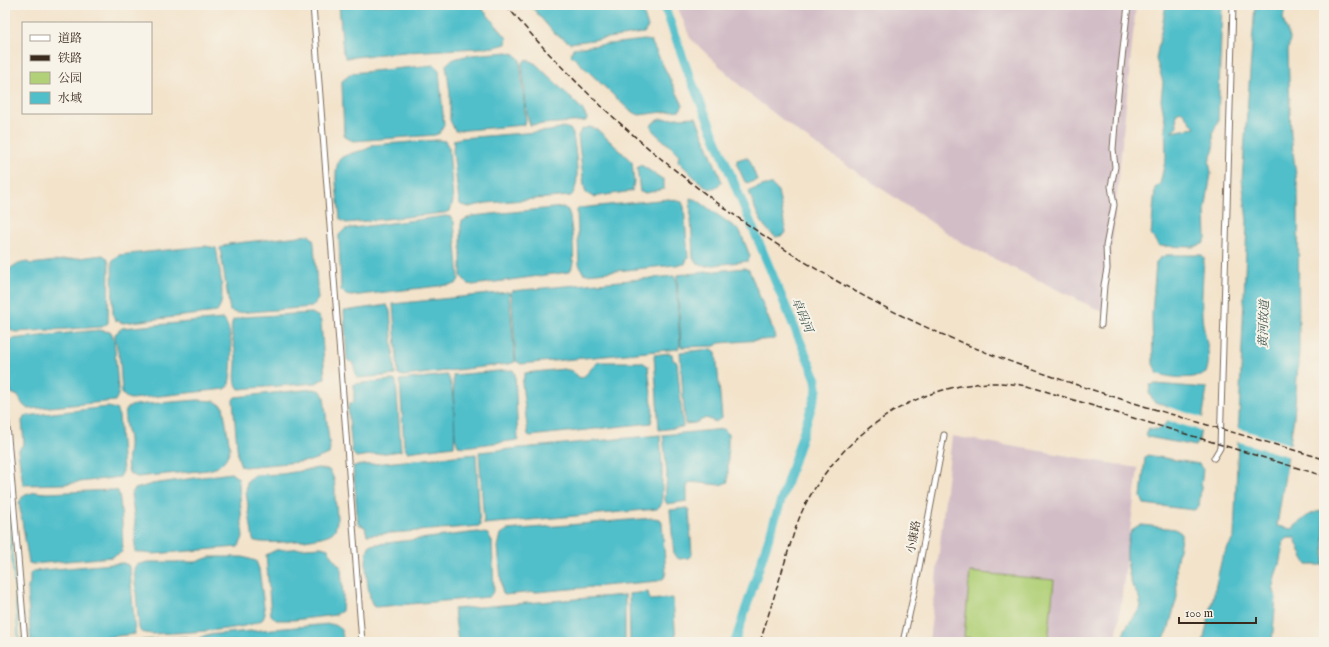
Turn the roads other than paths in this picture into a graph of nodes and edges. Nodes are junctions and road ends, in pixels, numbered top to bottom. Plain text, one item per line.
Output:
1 (313, 5) edge
2 (1128, 5) edge
3 (1233, 5) edge
4 (1101, 325) dead end
5 (5, 401) edge
6 (944, 435) dead end
7 (1214, 458) dead end
8 (25, 642) edge
9 (362, 642) edge
10 (903, 642) edge

1 - 9 street
2 - 4 street
3 - 7 street
5 - 8 street
6 - 10 street, 小康路

